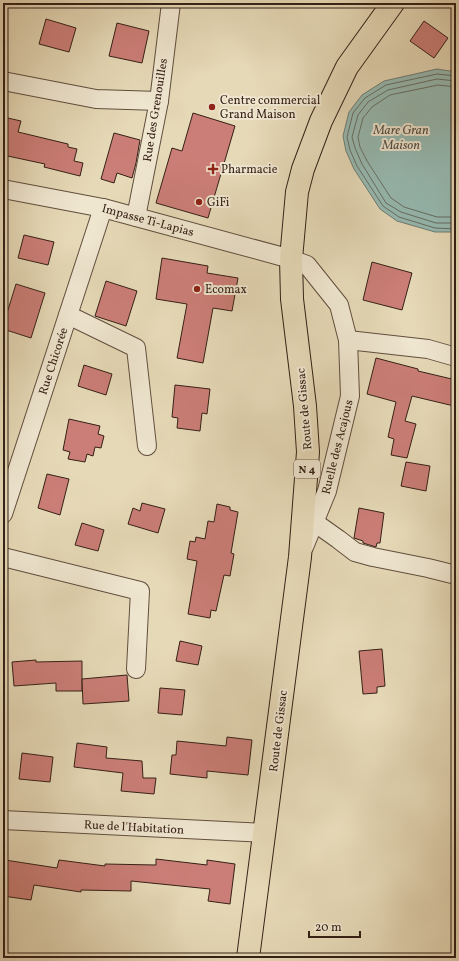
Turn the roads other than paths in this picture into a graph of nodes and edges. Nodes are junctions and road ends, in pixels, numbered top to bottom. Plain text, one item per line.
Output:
1 (170, 3) edge
2 (393, 3) edge
3 (3, 81) edge
4 (159, 101) junction
5 (3, 189) edge
6 (103, 208) junction
7 (136, 217) junction
8 (291, 259) junction
9 (68, 315) junction
10 (348, 340) junction
11 (456, 358) edge
12 (147, 446) dead end
13 (3, 514) edge
14 (314, 522) junction
15 (3, 557) edge
16 (300, 557) junction
17 (456, 574) edge
18 (136, 669) dead end
19 (3, 820) edge
20 (264, 833) junction
21 (248, 958) edge

1 - 4 street, Rue des Grenouilles
2 - 8 main road, Route de Gissac / N 4
3 - 4 street
4 - 7 street, Rue des Grenouilles
5 - 6 street, Impasse Ti-Lapias
6 - 7 street, Impasse Ti-Lapias
6 - 9 street, Rue Chicorée
7 - 8 street, Impasse Ti-Lapias
8 - 10 street, Ruelle des Acajous
8 - 16 main road, Route de Gissac / N 4
9 - 12 street
9 - 13 street, Rue Chicorée
10 - 11 street
10 - 14 street, Ruelle des Acajous
14 - 16 street, Ruelle des Acajous
14 - 17 street
15 - 18 street
16 - 20 main road, Route de Gissac / N 4
19 - 20 street, Rue de l'Habitation
20 - 21 main road, Route de Gissac / N 4

